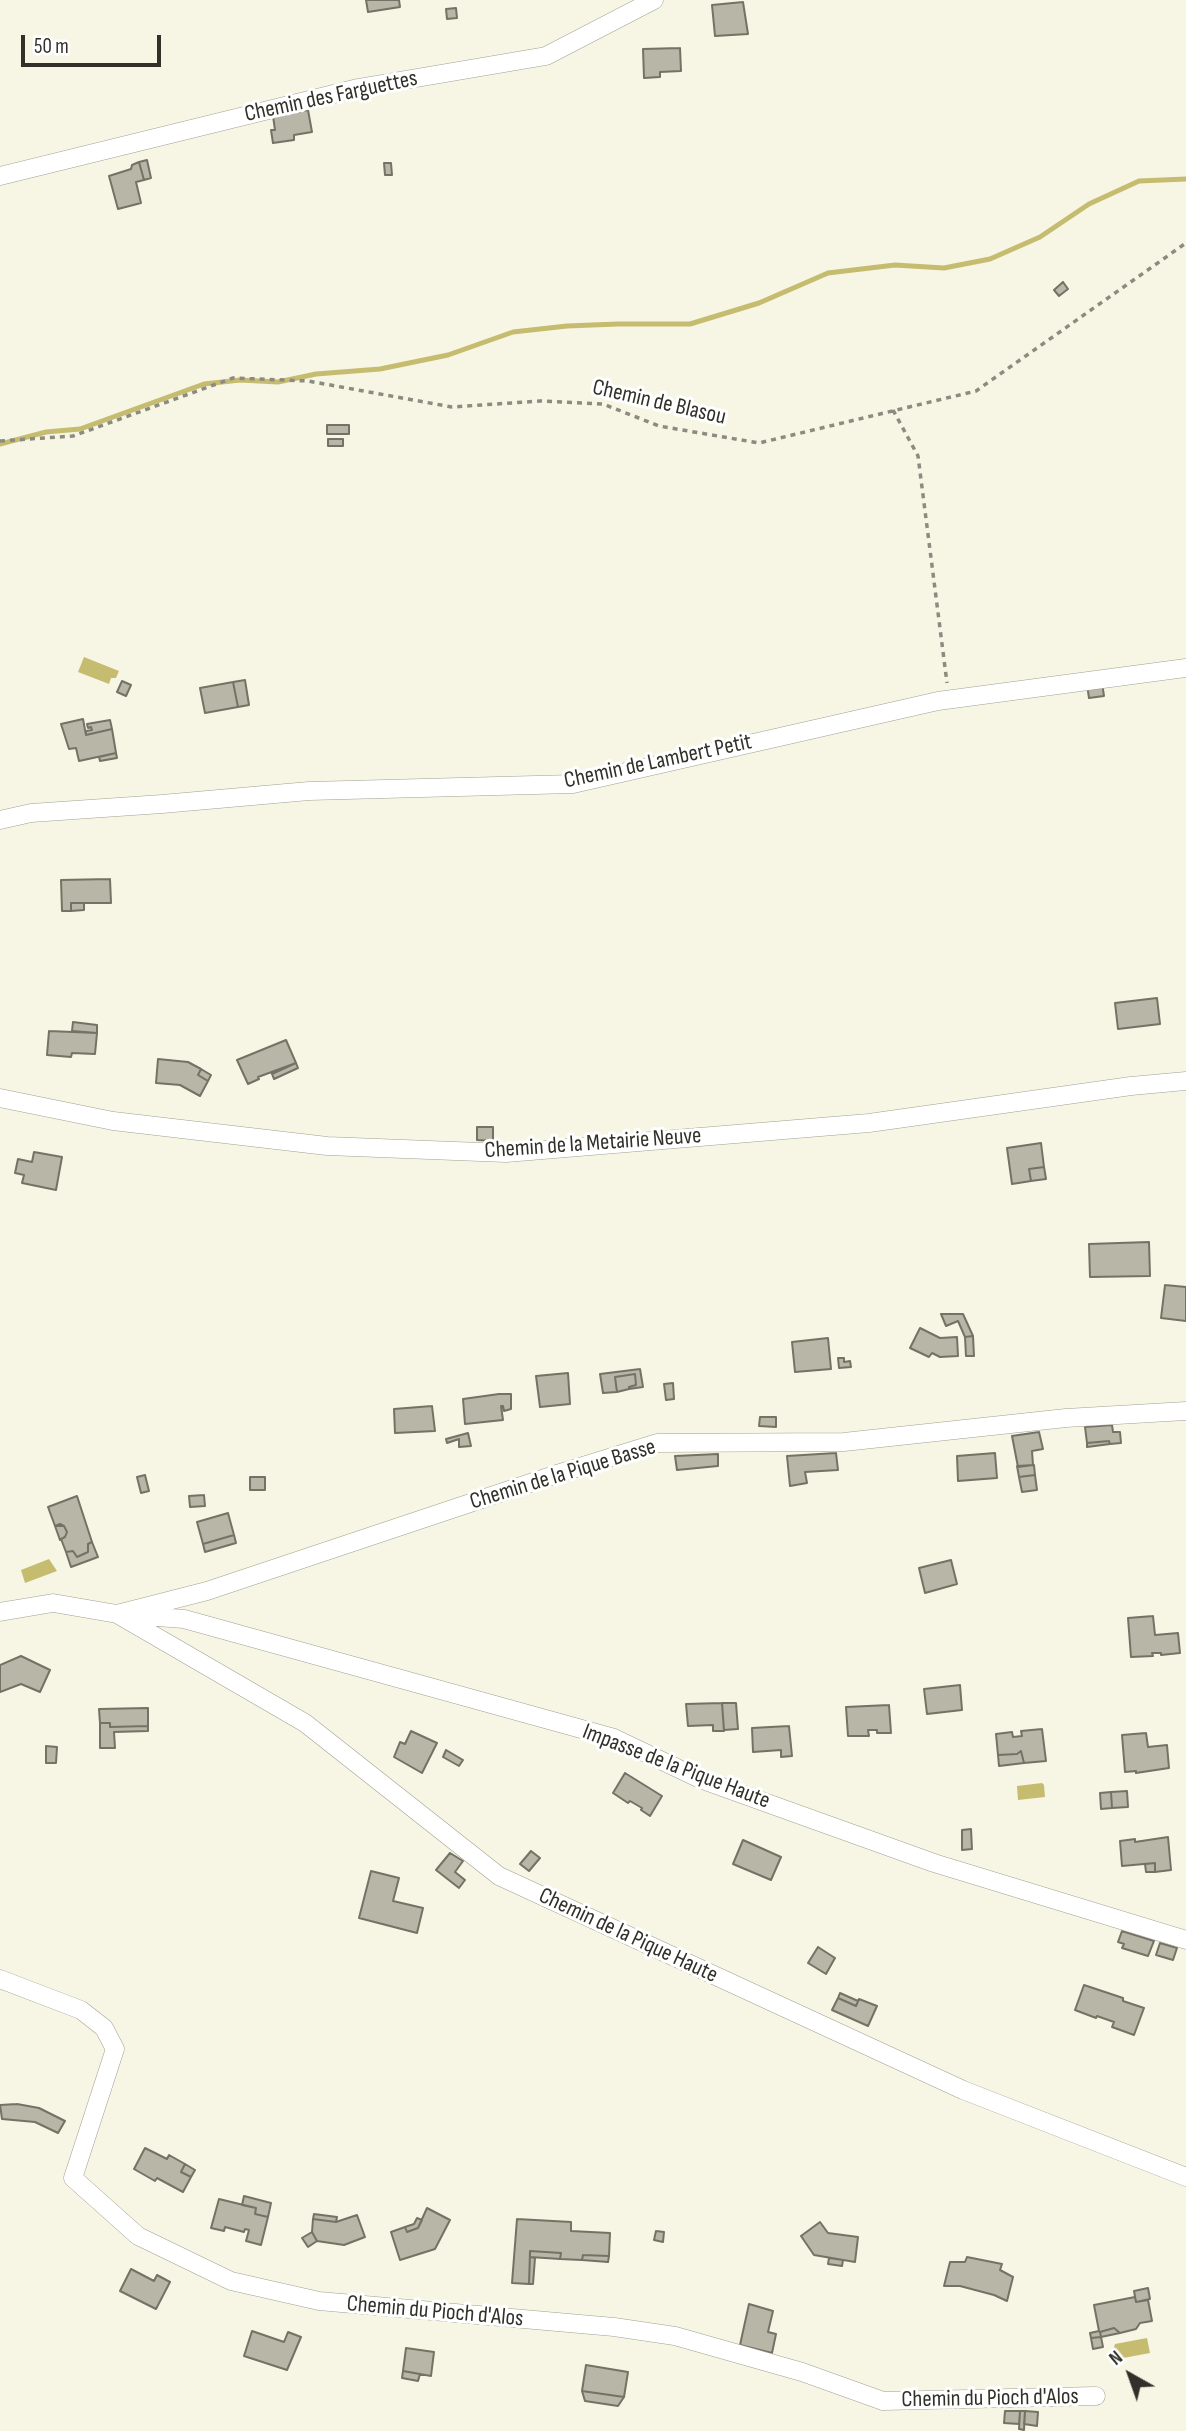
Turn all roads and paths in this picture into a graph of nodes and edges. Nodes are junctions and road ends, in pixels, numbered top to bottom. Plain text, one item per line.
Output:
1 (654, 0) edge
2 (0, 176) edge
3 (1186, 243) edge
4 (893, 410) junction
5 (0, 441) edge
6 (1186, 668) edge
7 (949, 699) junction
8 (0, 820) edge
9 (1186, 1081) edge
10 (0, 1098) edge
11 (1186, 1411) edge
12 (0, 1612) edge
13 (117, 1614) junction
14 (1186, 1940) edge
15 (0, 1979) edge
16 (1186, 2177) edge
17 (1096, 2396) dead end

1 - 2 street, Chemin des Farguettes
3 - 4 path, Chemin de Blasou
4 - 5 path, Chemin de Blasou
4 - 7 path
6 - 7 street, Chemin de Lambert Petit
7 - 8 street, Chemin de Lambert Petit
9 - 10 street, Chemin de la Metairie Neuve
11 - 13 street, Chemin de la Pique Basse
12 - 13 street, Chemin de la Pique Basse
13 - 14 street, Impasse de la Pique Haute
13 - 16 street, Chemin de la Pique Haute
15 - 17 street, Chemin du Pioch d'Alos

